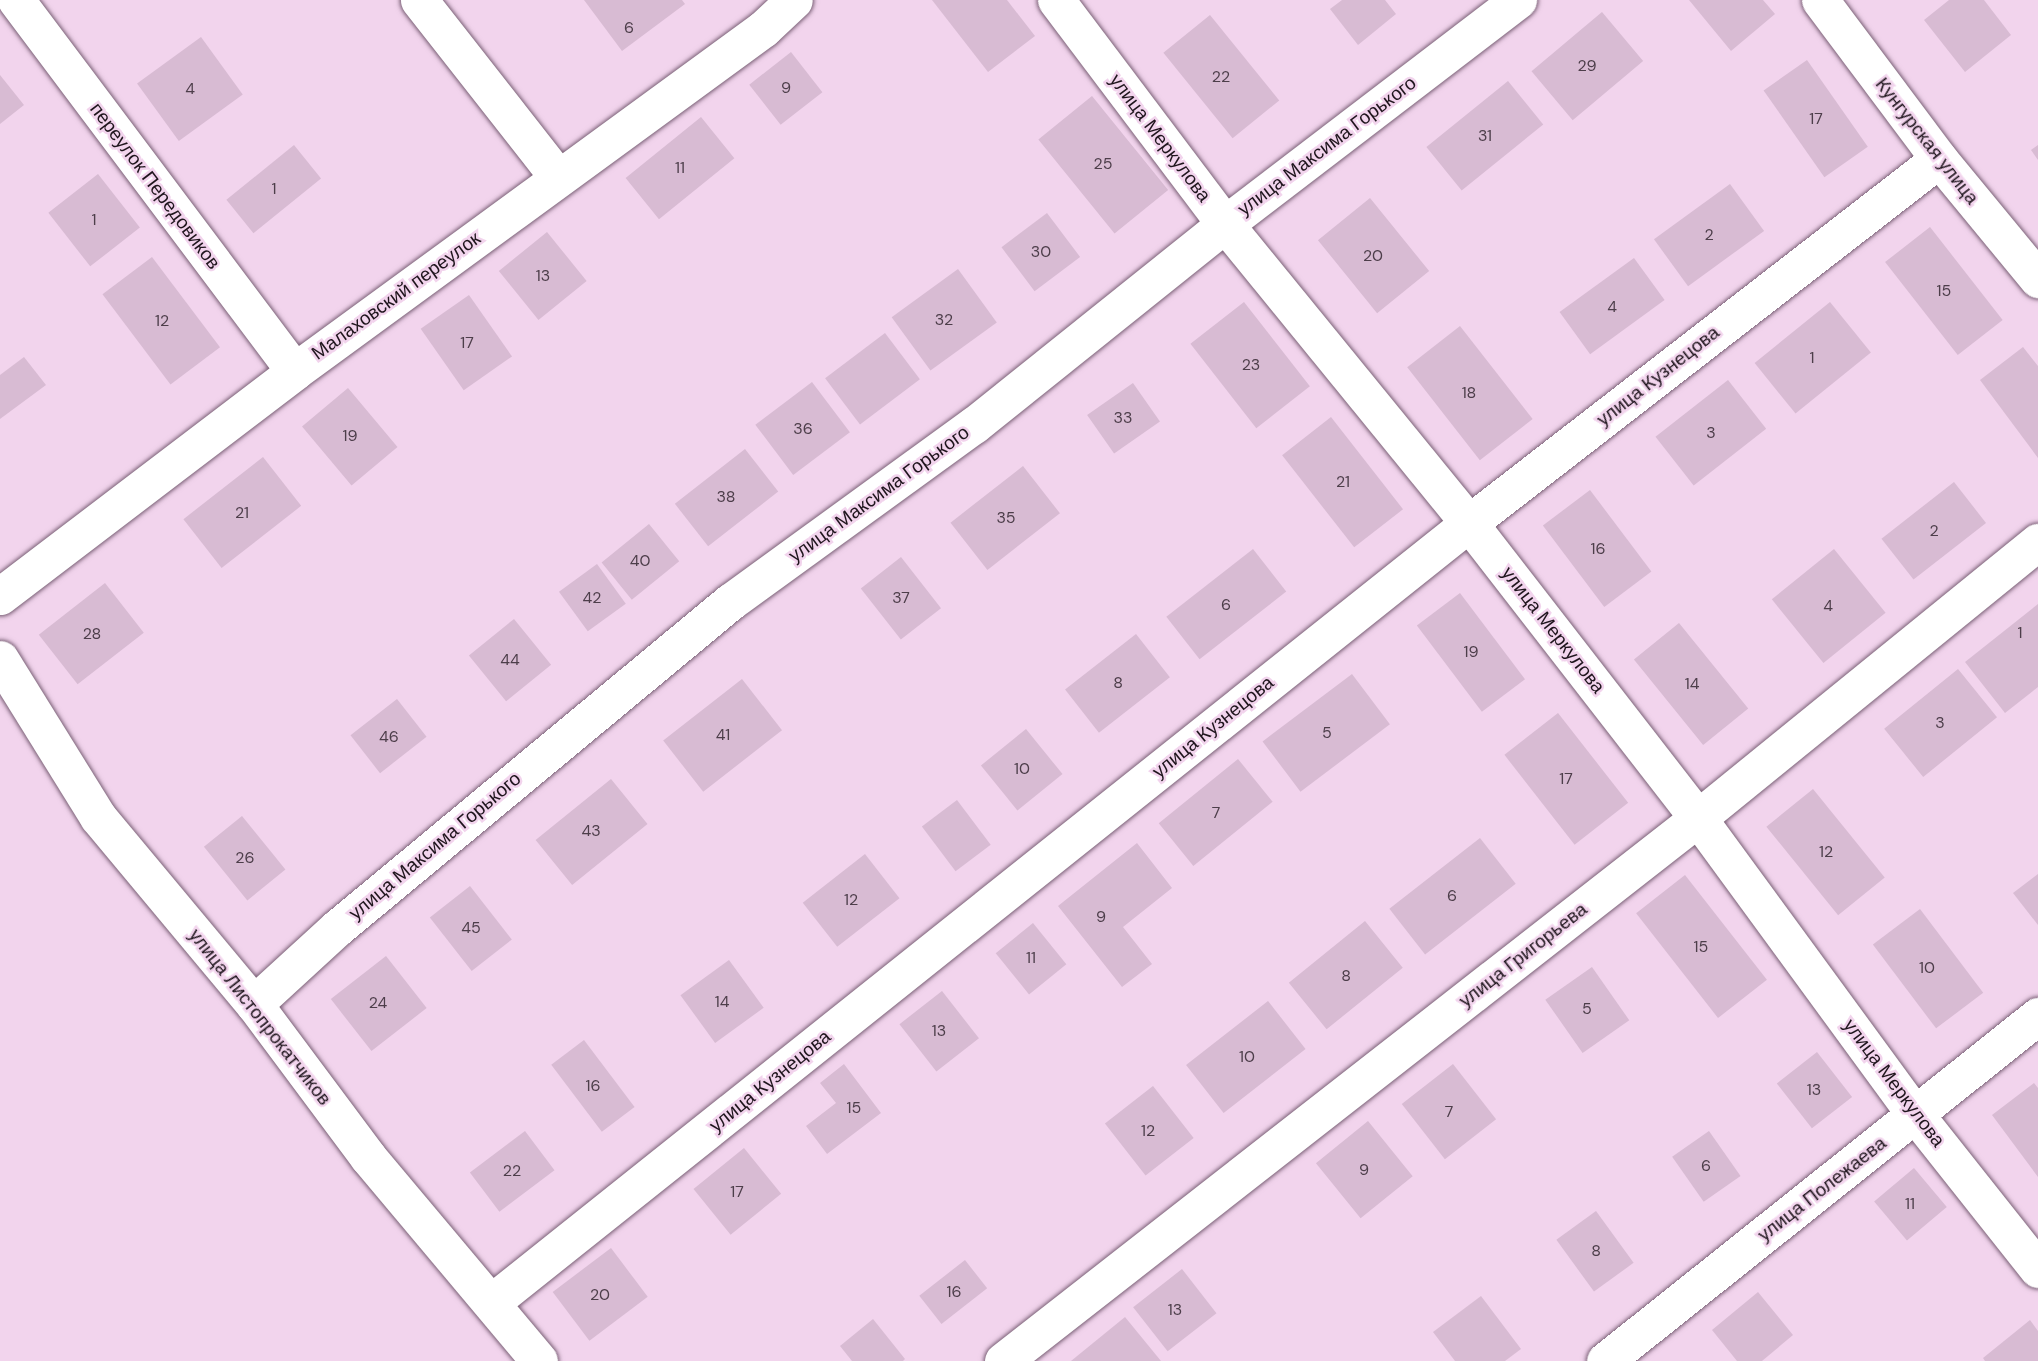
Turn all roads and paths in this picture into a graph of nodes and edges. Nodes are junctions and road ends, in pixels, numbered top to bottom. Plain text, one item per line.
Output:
1 (16, 0) edge
2 (419, 0) edge
3 (794, 0) edge
4 (1056, 0) edge
5 (1518, 0) edge
6 (1821, 0) edge
7 (1939, 159) junction
8 (558, 177) junction
9 (1225, 224) junction
10 (2038, 279) edge
11 (295, 371) junction
12 (1469, 523) junction
13 (2038, 542) edge
14 (0, 596) edge
15 (0, 659) edge
16 (1698, 818) junction
17 (254, 1004) junction
18 (2038, 1016) edge
19 (1915, 1114) junction
20 (2038, 1269) edge
21 (492, 1302) junction
22 (539, 1361) edge
23 (1003, 1361) edge
24 (1605, 1361) edge

1 - 11 street, переулок Передовиков
2 - 8 street
3 - 8 street, Малаховский переулок
4 - 9 street, улица Меркулова
5 - 9 street, улица Максима Горького
6 - 7 street, Кунгурская улица
7 - 10 street, Кунгурская улица
7 - 12 street, улица Кузнецова
8 - 11 street, Малаховский переулок
9 - 12 street, улица Меркулова
9 - 17 street, улица Максима Горького
11 - 14 street, Малаховский переулок
12 - 16 street, улица Меркулова
12 - 21 street, улица Кузнецова
13 - 16 street, улица Григорьева
15 - 17 street, улица Листопрокатчиков
16 - 19 street, улица Меркулова
16 - 23 street, улица Григорьева
17 - 21 street, улица Листопрокатчиков
18 - 19 street, улица Полежаева
19 - 20 street, улица Меркулова
19 - 24 street, улица Полежаева
21 - 22 street, улица Листопрокатчиков

